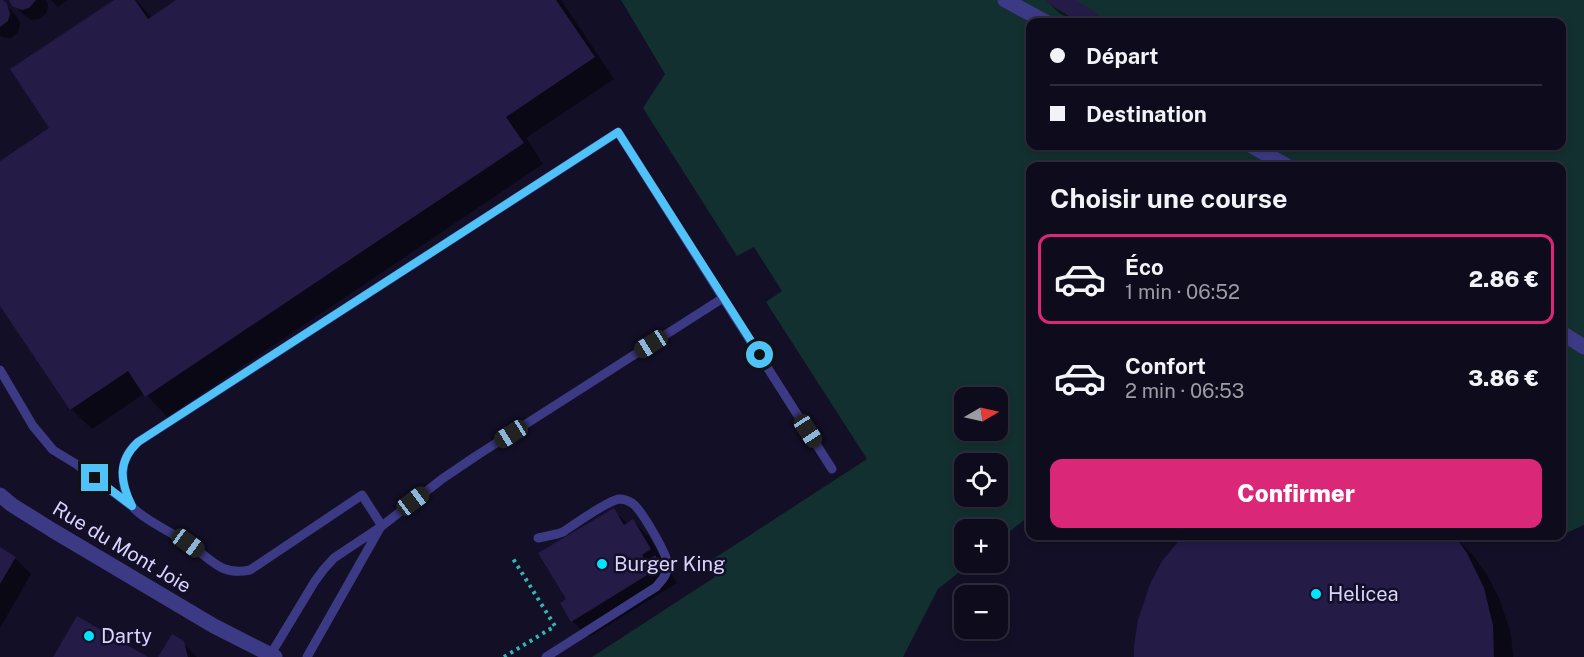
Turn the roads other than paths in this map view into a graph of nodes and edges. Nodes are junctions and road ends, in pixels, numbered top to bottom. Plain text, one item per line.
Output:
1 (1005, 0) edge
2 (1039, 18) edge
3 (1259, 150) edge
4 (1280, 162) edge
5 (723, 298) junction
6 (1566, 336) edge
7 (1584, 347) edge
8 (0, 370) edge
9 (832, 469) dead end
10 (0, 495) edge
11 (132, 506) junction
12 (381, 526) junction
13 (538, 538) dead end
14 (224, 631) junction
15 (272, 656) edge
16 (249, 657) edge
17 (307, 657) edge
18 (546, 657) edge

1 - 2 street
3 - 4 street
5 - 9 lane
5 - 11 lane
5 - 12 lane
6 - 7 street
8 - 11 lane
10 - 14 street, Rue du Mont Joie
11 - 12 lane
12 - 15 lane
12 - 17 lane
13 - 18 lane
14 - 15 street, Rue du Mont Joie
14 - 16 street, Rue du Mont Joie

